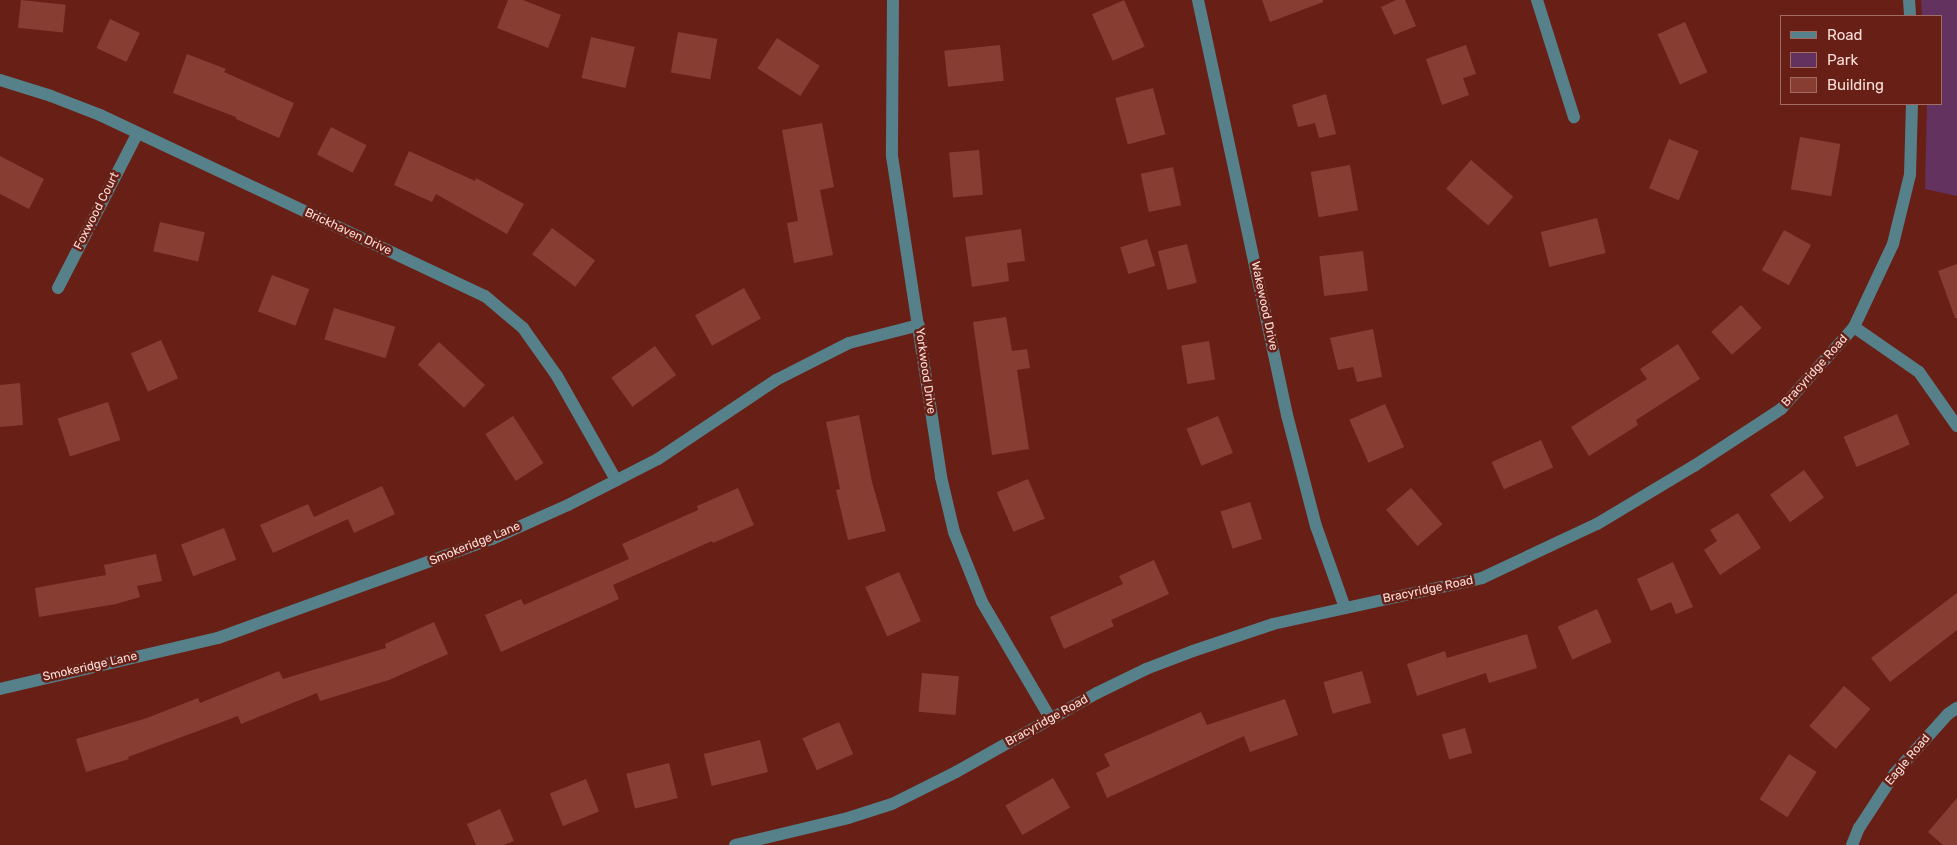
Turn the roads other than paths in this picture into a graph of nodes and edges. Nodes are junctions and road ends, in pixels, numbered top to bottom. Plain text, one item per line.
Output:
1 (893, 0) edge
2 (1198, 0) edge
3 (1537, 0) edge
4 (1909, 0) edge
5 (1910, 15) edge
6 (0, 80) edge
7 (1912, 105) edge
8 (1574, 117) dead end
9 (136, 134) junction
10 (58, 288) dead end
11 (919, 325) junction
12 (1854, 327) junction
13 (1957, 426) edge
14 (616, 480) junction
15 (1345, 608) junction
16 (0, 689) edge
17 (1957, 708) edge
18 (1050, 718) junction
19 (735, 845) edge
20 (1852, 845) edge

1 - 11 street, Yorkwood Drive
2 - 15 street, Wakewood Drive
3 - 8 street
4 - 5 street
6 - 9 street, Brickhaven Drive
7 - 12 street, Bracyridge Road
9 - 10 street, Foxwood Court
9 - 14 street, Brickhaven Drive
11 - 14 street, Smokeridge Lane
11 - 18 street, Yorkwood Drive
12 - 13 street
12 - 15 street, Bracyridge Road
14 - 16 street, Smokeridge Lane
15 - 18 street, Bracyridge Road
17 - 20 street, Eagle Road
18 - 19 street, Bracyridge Road

